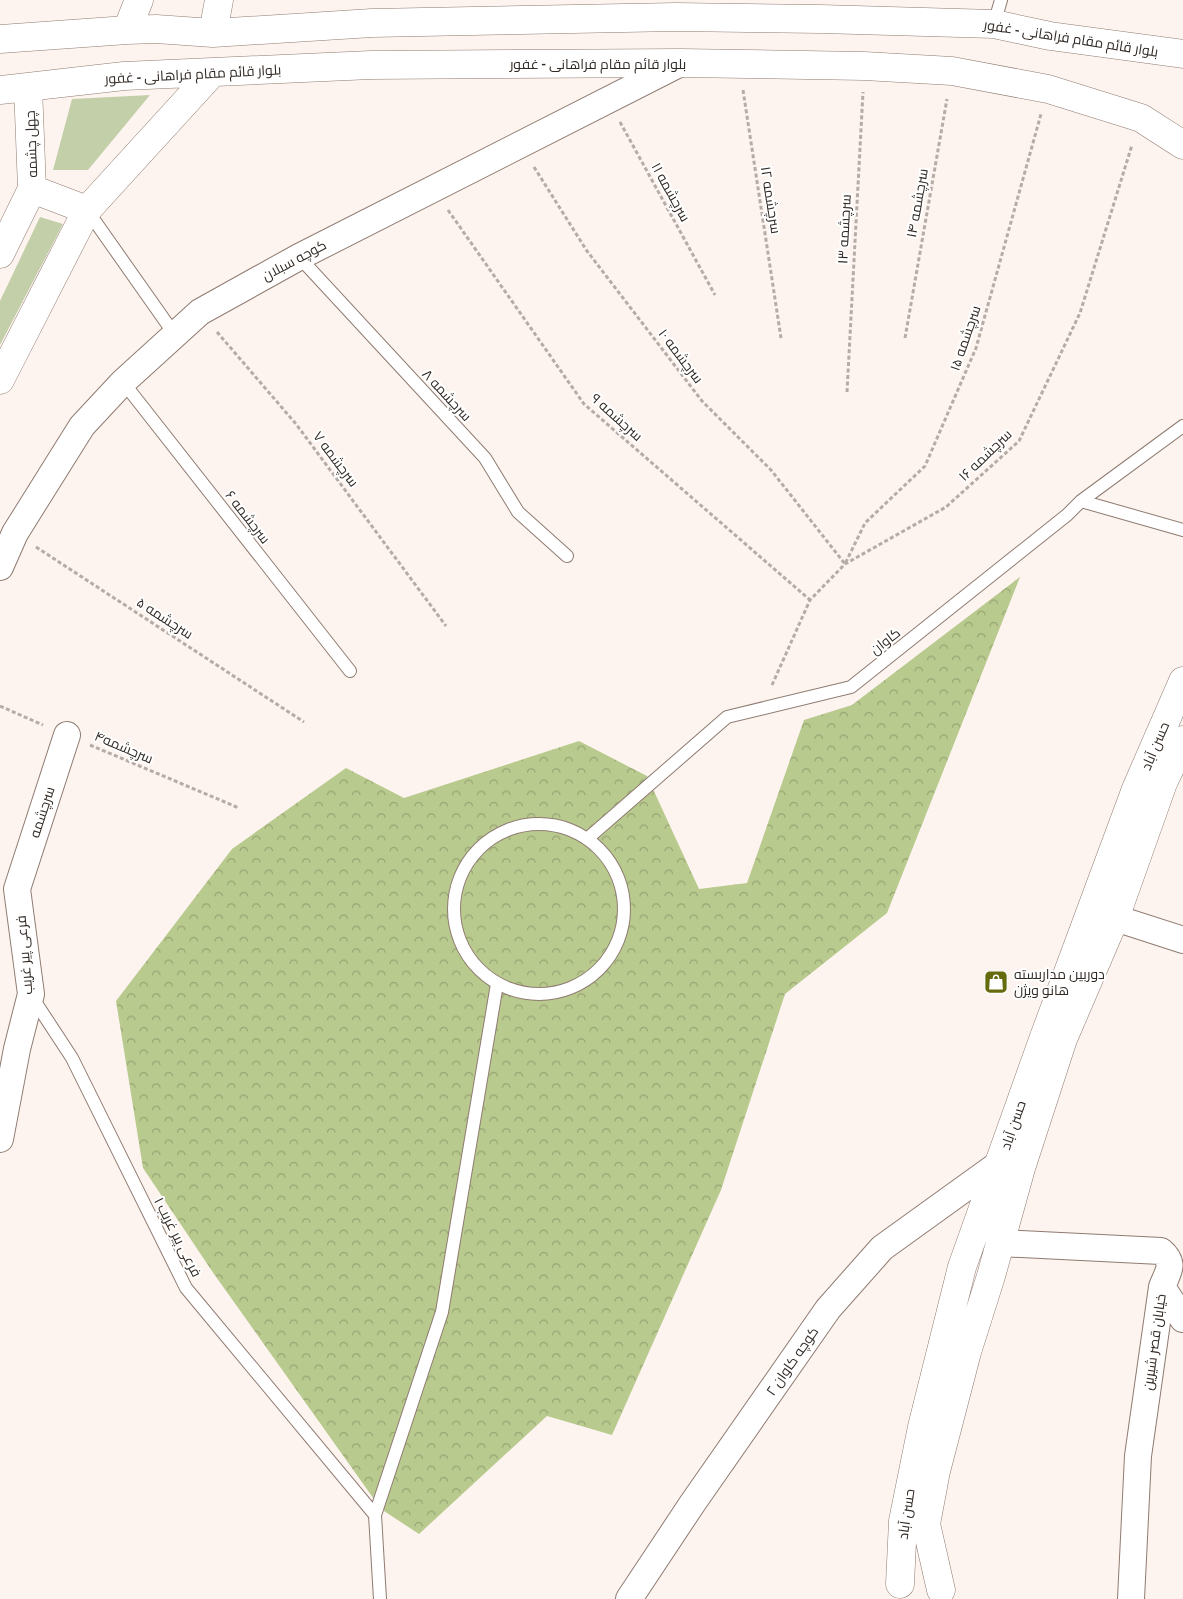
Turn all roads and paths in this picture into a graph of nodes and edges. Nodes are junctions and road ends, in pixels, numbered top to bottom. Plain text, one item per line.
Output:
1 (139, 0) edge
2 (219, 0) edge
3 (998, 12) edge
4 (127, 30) junction
5 (213, 33) junction
6 (0, 39) edge
7 (1183, 54) edge
8 (681, 63) junction
9 (739, 65) junction
10 (864, 66) junction
11 (952, 71) junction
12 (213, 72) junction
13 (28, 86) junction
14 (1048, 89) junction
15 (0, 90) edge
16 (608, 100) junction
17 (1141, 118) junction
18 (520, 145) junction
19 (1183, 145) edge
20 (32, 189) junction
21 (433, 189) junction
22 (87, 210) junction
23 (0, 254) edge
24 (299, 257) junction
25 (715, 294) dead end
26 (200, 312) junction
27 (175, 335) junction
28 (781, 338) dead end
29 (905, 338) dead end
30 (0, 380) edge
31 (123, 382) junction
32 (847, 392) dead end
33 (1183, 426) edge
34 (1082, 501) junction
35 (1183, 530) edge
36 (15, 534) junction
37 (567, 556) dead end
38 (845, 564) junction
39 (0, 567) edge
40 (810, 600) junction
41 (446, 626) dead end
42 (350, 671) dead end
43 (1183, 681) edge
44 (0, 706) edge
45 (762, 708) junction
46 (304, 722) dead end
47 (67, 735) junction
48 (1183, 740) edge
49 (239, 808) dead end
50 (587, 838) junction
51 (17, 889) joint
52 (1115, 918) junction
53 (1183, 940) edge
54 (497, 984) junction
55 (31, 994) junction
56 (0, 1139) edge
57 (1000, 1163) junction
58 (1000, 1244) junction
59 (1162, 1287) junction
60 (1183, 1319) edge
61 (375, 1514) junction
62 (894, 1592) edge
63 (944, 1594) edge
64 (380, 1599) edge
65 (628, 1599) edge
66 (1131, 1599) edge

1 - 4 street
2 - 5 street
3 - 5 street, بلوار قائم مقام فراهانی - غفور
3 - 7 street, بلوار قائم مقام فراهانی - غفور
4 - 5 street, بلوار قائم مقام فراهانی - غفور
4 - 6 street, بلوار قائم مقام فراهانی - غفور
8 - 9 street, بلوار قائم مقام فراهانی - غفور
8 - 12 street, بلوار قائم مقام فراهانی - غفور
8 - 16 street, کوچه سبلان
9 - 10 street, بلوار قائم مقام فراهانی - غفور
9 - 28 path, سرچشمه ۱۲
10 - 11 street, بلوار قائم مقام فراهانی - غفور
10 - 32 path, سرچشمه ۱۳
11 - 14 street, بلوار قائم مقام فراهانی - غفور
11 - 29 path, سرچشمه ۱۴
12 - 13 street, بلوار قائم مقام فراهانی - غفور
12 - 22 street
13 - 15 street, بلوار قائم مقام فراهانی - غفور
13 - 20 street, چهل چشمه
14 - 17 street, بلوار قائم مقام فراهانی - غفور
14 - 38 path, سرچشمه ۱۵
16 - 18 street, کوچه سبلان
16 - 25 path, سرچشمه ۱۱
17 - 19 street, بلوار قائم مقام فراهانی - غفور
17 - 38 path, ۱۶ سرچشمه
18 - 21 street, کوچه سبلان
18 - 38 path, سرچشمه ۱۰
20 - 22 street
20 - 23 street, چهل چشمه
21 - 24 street, کوچه سبلان
21 - 40 path, سرچشمه ۹
22 - 27 lane
22 - 30 street
24 - 26 street, کوچه سبلان
24 - 37 lane, سرچشمه ۸
26 - 27 street, کوچه سبلان
26 - 41 path, سرچشمه ۷
27 - 31 street, کوچه سبلان
31 - 36 street, کوچه سبلان
31 - 42 lane, سرچشمه ۶
33 - 34 lane, کاوان
34 - 35 lane
34 - 45 lane, کاوان
36 - 39 street, کوچه سبلان
36 - 46 path, سرچشمه ۵
38 - 40 path, ۱۶ سرچشمه
40 - 45 path, ۱۶ سرچشمه
43 - 57 street, حسن آباد
44 - 47 path, سرچشمه۴
45 - 50 lane, کاوان
47 - 49 path, سرچشمه۴
47 - 51 street, سرچشمه
48 - 52 street, حسن آباد
50 - 54 lane
50 - 54 lane
51 - 55 street, فرعی پیر غریب
52 - 53 street
52 - 58 street, حسن آباد
54 - 61 lane
55 - 56 street, فرعی پیر غریب
55 - 61 lane, فرعی پیر غریب ۱
57 - 62 street, حسن آباد
57 - 65 street, کوچه کاوان ۲
58 - 59 street, خیابان قصر شیرین
58 - 63 street, حسن آباد
59 - 60 street
59 - 66 street, خیابان قصر شیرین
61 - 64 lane
62 - 63 street

